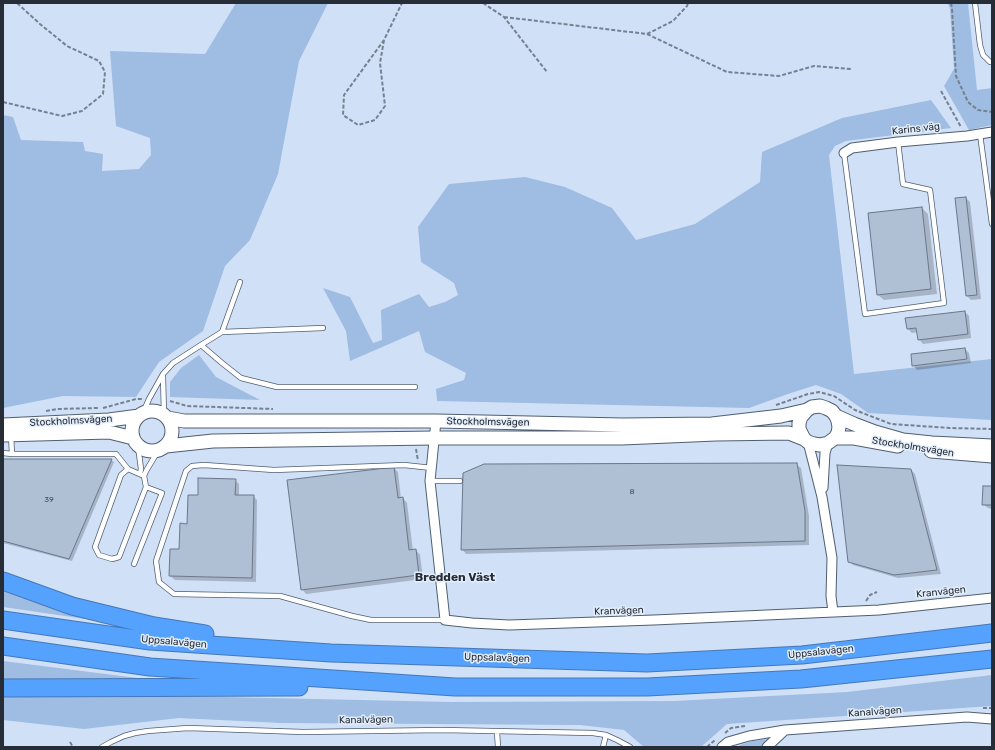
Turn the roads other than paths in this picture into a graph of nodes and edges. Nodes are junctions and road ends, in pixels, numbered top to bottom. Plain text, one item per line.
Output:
1 (975, 3) edge
2 (992, 62) edge
3 (992, 132) edge
4 (980, 134) junction
5 (898, 142) junction
6 (844, 154) joint
7 (992, 224) edge
8 (240, 282) dead end
9 (323, 328) dead end
10 (222, 332) junction
11 (201, 345) junction
12 (163, 374) junction
13 (415, 387) dead end
14 (807, 410) junction
15 (141, 415) junction
16 (166, 416) junction
17 (836, 416) junction
18 (436, 422) junction
19 (6, 431) edge
20 (435, 438) junction
21 (806, 440) junction
22 (832, 440) junction
23 (136, 442) junction
24 (992, 446) edge
25 (162, 449) junction
26 (3, 453) edge
27 (12, 454) junction
28 (992, 456) edge
29 (432, 468) junction
30 (128, 469) junction
31 (142, 475) junction
32 (430, 481) junction
33 (460, 481) dead end
34 (146, 487) junction
35 (822, 497) junction
36 (134, 564) dead end
37 (3, 581) edge
38 (992, 598) edge
39 (833, 612) junction
40 (3, 620) edge
41 (445, 620) junction
42 (992, 633) edge
43 (3, 646) edge
44 (510, 658) junction
45 (992, 659) edge
46 (455, 687) junction
47 (3, 688) edge
48 (992, 719) edge
49 (785, 730) junction
50 (497, 732) junction
51 (606, 735) junction
52 (102, 747) edge
53 (498, 747) edge
54 (603, 747) edge
55 (630, 747) edge
56 (722, 747) edge
57 (767, 747) edge

1 - 2 lane
3 - 4 street, Karins väg
4 - 5 street, Karins väg
4 - 7 lane
5 - 6 street, Karins väg
5 - 6 lane
8 - 10 lane
9 - 10 lane
10 - 11 lane
11 - 12 lane
11 - 13 lane
12 - 15 lane
12 - 16 lane
14 - 17 main road, Stockholmsvägen
14 - 18 main road, Stockholmsvägen
14 - 21 main road
15 - 16 main road, Stockholmsvägen
15 - 19 main road, Stockholmsvägen
15 - 23 main road
16 - 18 main road, Stockholmsvägen
16 - 25 main road
17 - 22 main road
17 - 24 main road, Stockholmsvägen
18 - 20 street
19 - 23 main road, Stockholmsvägen
19 - 27 lane
20 - 21 main road, Stockholmsvägen
20 - 25 main road, Stockholmsvägen
20 - 29 street
21 - 22 main road, Stockholmsvägen
21 - 35 street
22 - 28 main road, Stockholmsvägen
22 - 35 street
23 - 25 main road, Stockholmsvägen
23 - 31 lane
25 - 31 lane
26 - 27 lane
27 - 30 lane
29 - 32 street
29 - 41 lane
30 - 31 lane
30 - 34 lane
31 - 34 lane
32 - 33 lane
32 - 41 street
34 - 36 lane
35 - 39 street
37 - 44 highway
38 - 39 street, Kranvägen
39 - 41 street, Kranvägen
40 - 44 highway, Uppsalavägen
42 - 44 highway, Uppsalavägen
43 - 46 highway
45 - 46 highway
46 - 47 highway
48 - 49 street, Kanalvägen
49 - 56 street, Kanalvägen
49 - 57 street
50 - 51 lane, Kanalvägen
50 - 52 lane, Kanalvägen
50 - 53 lane
51 - 54 lane
51 - 55 lane, Kanalvägen

